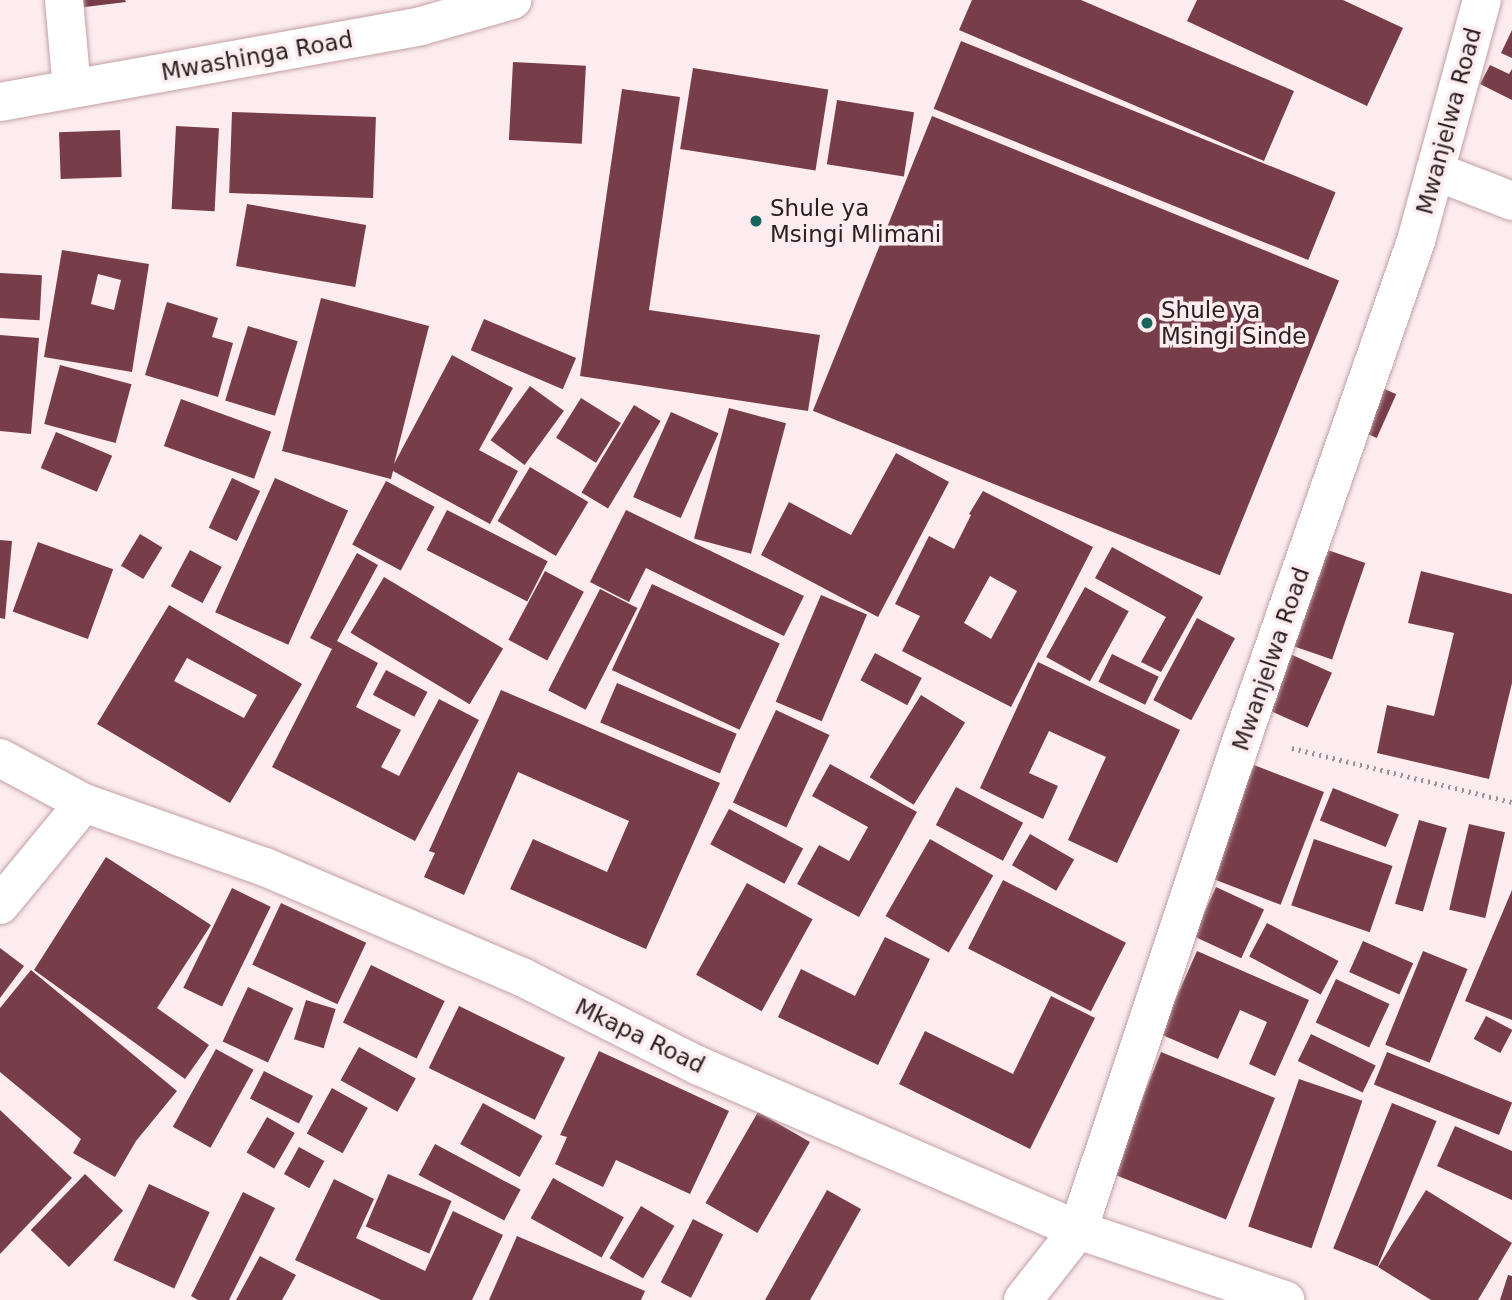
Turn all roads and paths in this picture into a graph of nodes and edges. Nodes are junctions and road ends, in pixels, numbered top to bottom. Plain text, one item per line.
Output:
1 (64, 0) edge
2 (512, 0) edge
3 (1482, 0) edge
4 (72, 89) junction
5 (0, 102) edge
6 (1436, 171) junction
7 (1512, 201) edge
8 (1244, 736) junction
9 (0, 758) edge
10 (1512, 802) edge
11 (84, 803) junction
12 (0, 905) edge
13 (1078, 1230) junction
14 (1023, 1300) edge
15 (1285, 1300) edge

1 - 4 street
2 - 4 street, Mwashinga Road
3 - 6 street, Mwanjelwa Road
4 - 5 street, Mwashinga Road
6 - 7 street
6 - 8 street, Mwanjelwa Road
8 - 10 path
8 - 13 street, Mwanjelwa Road
9 - 11 street, Mkapa Road
11 - 12 street
11 - 13 street, Mkapa Road
13 - 14 street, Mwanjelwa Road
13 - 15 street, Mkapa Road

